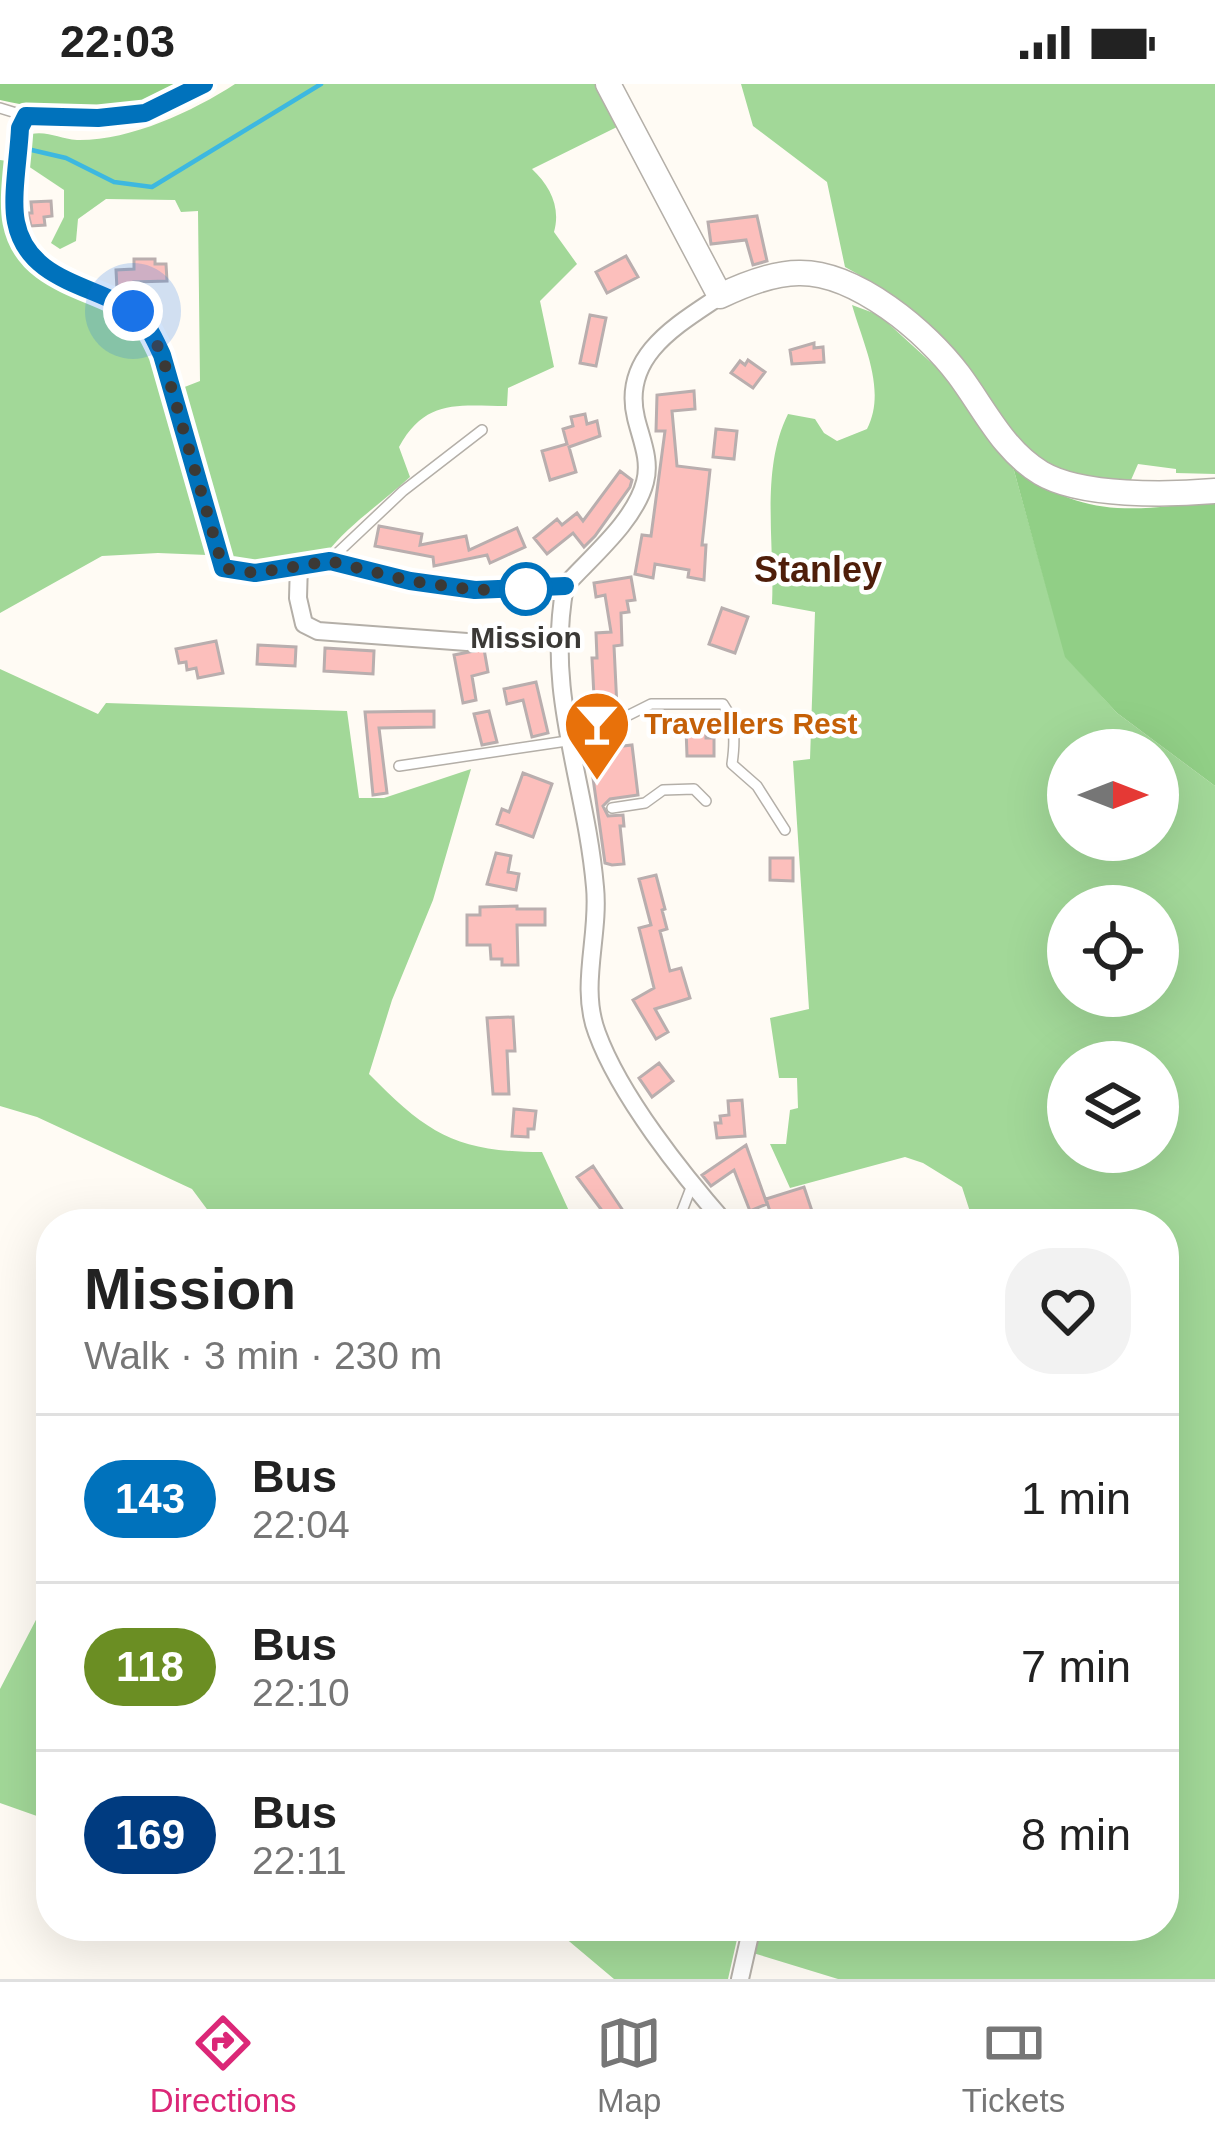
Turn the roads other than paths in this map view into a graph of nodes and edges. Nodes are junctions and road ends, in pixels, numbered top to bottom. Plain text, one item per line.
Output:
1 (204, 84) edge
2 (608, 84) edge
3 (0, 108) edge
4 (26, 116) junction
5 (720, 296) junction
6 (482, 430) dead end
7 (1215, 491) edge
8 (330, 561) junction
9 (299, 563) junction
10 (565, 586) junction
11 (467, 642) dead end
12 (566, 732) junction
13 (399, 766) dead end
14 (706, 801) dead end
15 (612, 808) dead end
16 (785, 830) dead end
17 (692, 1185) junction
18 (683, 1209) edge
19 (712, 1209) edge
20 (749, 1941) edge
21 (740, 1979) edge

1 - 4 street
2 - 5 street
3 - 4 lane
4 - 9 street
5 - 7 street
5 - 10 street
6 - 8 lane
8 - 9 street
8 - 10 street
9 - 11 street
10 - 12 street
12 - 13 lane
12 - 16 lane
12 - 17 street
14 - 15 lane
17 - 18 lane
17 - 19 street
20 - 21 street

